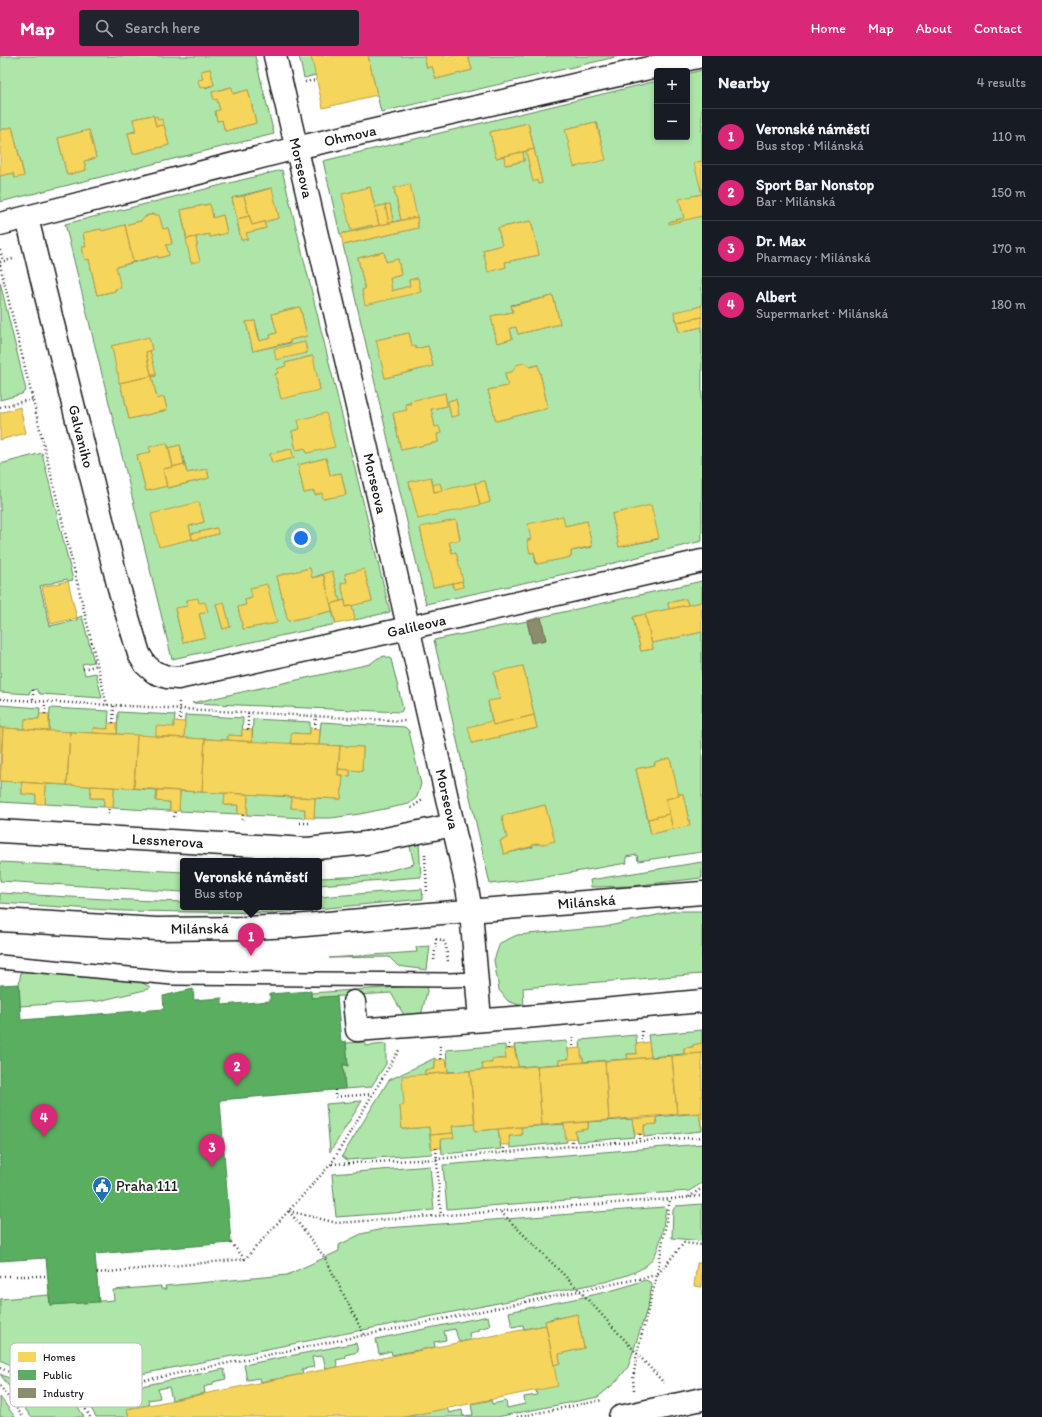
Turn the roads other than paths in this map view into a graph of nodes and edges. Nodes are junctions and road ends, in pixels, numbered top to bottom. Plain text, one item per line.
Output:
1 (275, 56) edge
2 (702, 56) edge
3 (296, 148) junction
4 (27, 218) junction
5 (0, 224) edge
6 (702, 561) edge
7 (408, 628) junction
8 (139, 654) joint
9 (453, 825) junction
10 (0, 831) edge
11 (702, 893) edge
12 (471, 911) junction
13 (0, 920) edge
14 (0, 962) edge
15 (477, 979) junction
16 (702, 1001) edge
17 (354, 1002) dead end
18 (480, 1020) junction
19 (702, 1399) edge
20 (666, 1404) edge
21 (623, 1409) edge

1 - 3 street, Morseova
2 - 3 street, Ohmova
3 - 4 street, Ohmova
3 - 7 street, Morseova
4 - 5 street, Ohmova
4 - 8 street, Galvaniho
6 - 7 street, Galileova
7 - 8 street, Galileova
7 - 9 street, Morseova
9 - 10 street, Lessnerova
9 - 12 street, Morseova
11 - 12 street, Milánská
12 - 13 street, Milánská
12 - 15 street
14 - 15 lane
15 - 18 street
16 - 18 street
17 - 18 street
19 - 20 street
20 - 21 street

